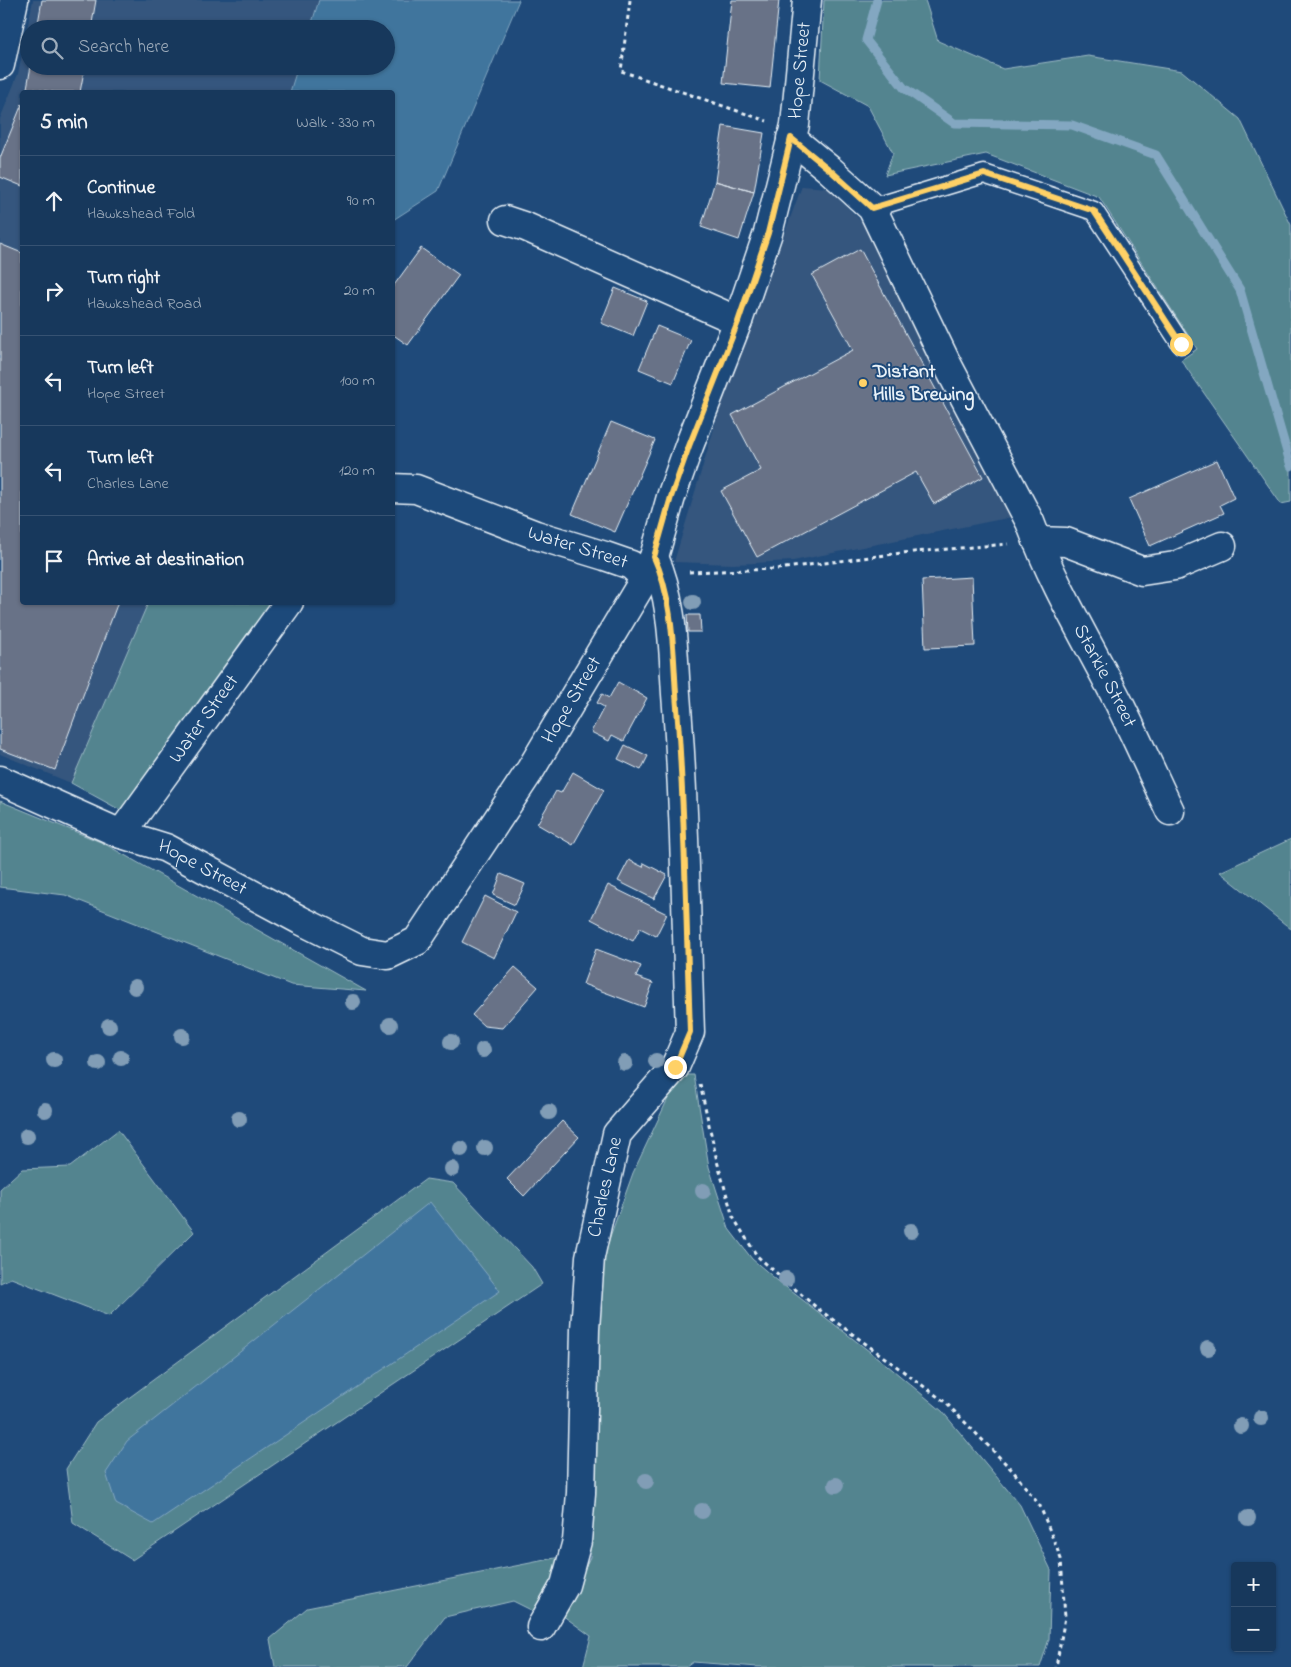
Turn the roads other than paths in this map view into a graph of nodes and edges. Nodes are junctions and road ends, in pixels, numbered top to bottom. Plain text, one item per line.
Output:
1 (14, 0) edge
2 (807, 0) edge
3 (0, 65) edge
4 (793, 131) junction
5 (872, 208) junction
6 (505, 220) dead end
7 (738, 322) junction
8 (1181, 344) dead end
9 (395, 488) edge
10 (1037, 541) junction
11 (1222, 546) dead end
12 (653, 569) junction
13 (287, 605) edge
14 (0, 780) edge
15 (1170, 811) dead end
16 (121, 834) junction
17 (541, 1627) dead end

1 - 3 street
2 - 4 street, Hope Street
4 - 5 street
4 - 7 street, Hope Street
5 - 8 lane
5 - 10 street, Starkie Street
6 - 7 street
7 - 12 street, Hope Street
9 - 12 street, Water Street
10 - 11 street
10 - 15 street, Starkie Street
12 - 16 street, Hope Street
12 - 17 street, Charles Lane
13 - 16 street, Water Street
14 - 16 street, Hope Street

